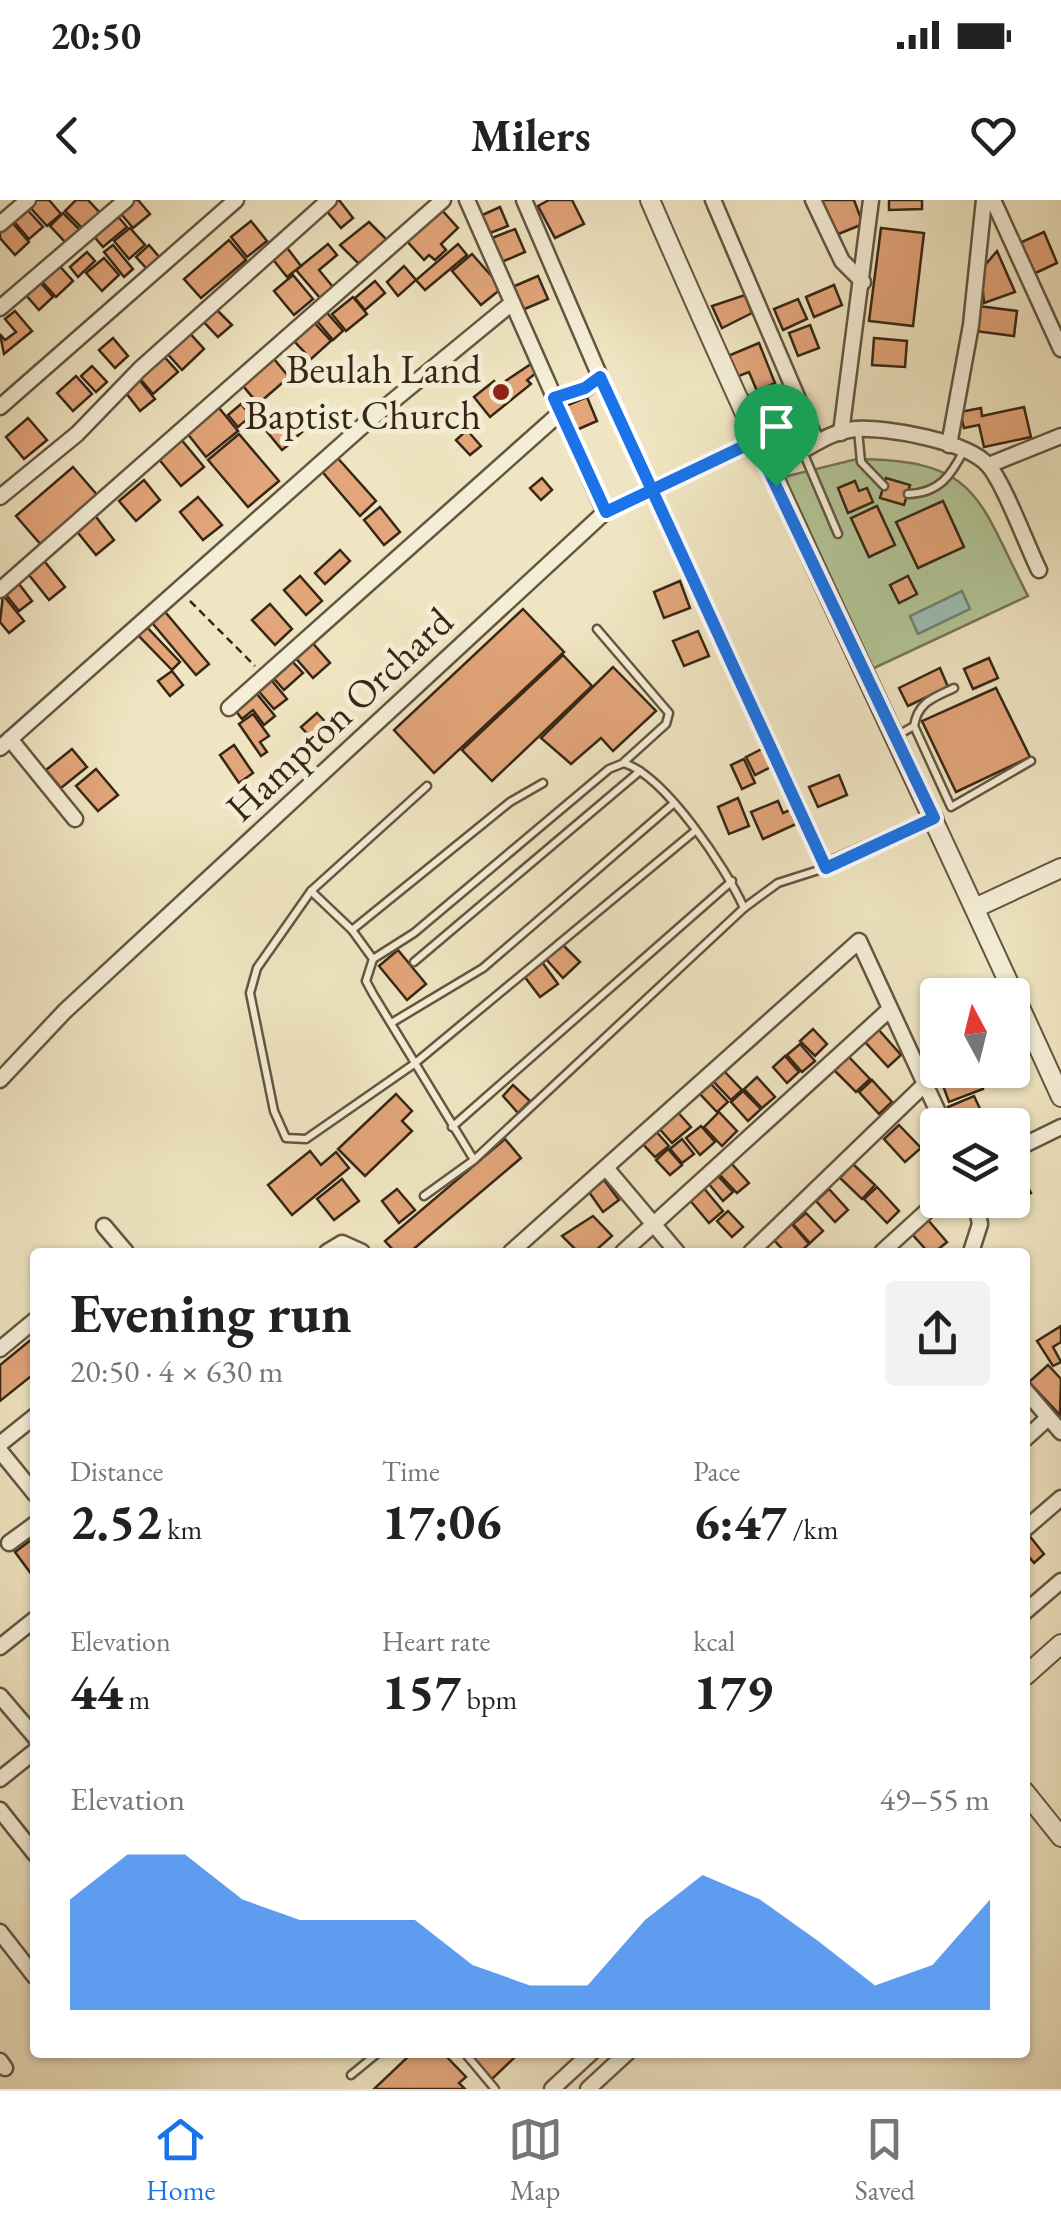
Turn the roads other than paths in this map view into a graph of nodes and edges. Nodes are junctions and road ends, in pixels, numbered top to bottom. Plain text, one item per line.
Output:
1 (28, 200) edge
2 (126, 200) edge
3 (236, 200) edge
4 (329, 200) edge
5 (443, 200) edge
6 (468, 200) edge
7 (524, 200) edge
8 (650, 200) edge
9 (713, 200) edge
10 (813, 200) edge
11 (871, 200) edge
12 (984, 200) edge
13 (992, 200) edge
14 (0, 224) edge
15 (863, 282) junction
16 (512, 303) junction
17 (0, 308) edge
18 (1061, 349) edge
19 (600, 377) junction
20 (557, 406) junction
21 (0, 407) edge
22 (858, 429) junction
23 (840, 432) junction
24 (1061, 436) edge
25 (816, 440) junction
26 (755, 441) junction
27 (948, 445) junction
28 (964, 450) junction
29 (797, 453) joint
30 (988, 466) junction
31 (884, 486) dead end
32 (651, 488) junction
33 (908, 494) dead end
34 (0, 497) edge
35 (606, 512) junction
36 (838, 534) dead end
37 (1039, 570) dead end
38 (0, 590) edge
39 (597, 629) dead end
40 (954, 688) dead end
41 (229, 708) dead end
42 (914, 726) junction
43 (896, 736) junction
44 (5, 743) edge
45 (1031, 761) dead end
46 (624, 763) junction
47 (640, 772) junction
48 (543, 783) dead end
49 (427, 786) dead end
50 (673, 804) junction
51 (951, 807) junction
52 (934, 818) junction
53 (75, 820) dead end
54 (694, 831) junction
55 (826, 868) junction
56 (1061, 868) edge
57 (732, 881) junction
58 (311, 891) junction
59 (744, 908) junction
60 (975, 908) junction
61 (352, 930) junction
62 (373, 959) junction
63 (414, 962) dead end
64 (889, 1010) junction
65 (393, 1022) junction
66 (414, 1064) junction
67 (920, 1074) edge
68 (0, 1080) edge
69 (921, 1088) edge
70 (1061, 1097) edge
71 (452, 1127) junction
72 (1061, 1127) edge
73 (1030, 1142) edge
74 (474, 1160) junction
75 (606, 1169) junction
76 (424, 1196) dead end
77 (920, 1217) edge
78 (979, 1218) edge
79 (104, 1226) dead end
80 (654, 1226) junction
81 (119, 1248) edge
82 (516, 1248) edge
83 (629, 1248) edge
84 (673, 1248) edge
85 (756, 1248) edge
86 (886, 1248) edge
87 (973, 1248) edge
88 (30, 1324) edge
89 (0, 1349) edge
90 (1030, 1396) edge
91 (1048, 1418) junction
92 (30, 1421) edge
93 (1061, 1432) edge
94 (1030, 1434) edge
95 (0, 1451) edge
96 (30, 1488) edge
97 (1061, 1498) edge
98 (1030, 1526) edge
99 (30, 1528) edge
100 (9, 1544) dead end
101 (1061, 1581) edge
102 (1030, 1608) edge
103 (30, 1624) edge
104 (1061, 1644) edge
105 (0, 1647) edge
106 (1030, 1672) edge
107 (0, 1696) edge
108 (30, 1731) edge
109 (30, 1755) edge
110 (0, 1779) edge
111 (1030, 1798) edge
112 (0, 1810) edge
113 (1060, 1835) edge
114 (30, 1848) edge
115 (0, 1932) edge
116 (30, 1970) edge
117 (372, 2058) edge
118 (469, 2058) edge
119 (586, 2058) edge
120 (618, 2058) edge
121 (351, 2075) dead end
122 (495, 2089) edge
123 (552, 2089) edge
124 (588, 2089) edge

1 - 14 street
2 - 17 street
3 - 21 street
4 - 34 street
5 - 38 street
6 - 16 street
7 - 19 street
8 - 26 street
9 - 25 street
10 - 15 street
11 - 15 street
12 - 27 street
13 - 18 street
15 - 23 street
16 - 20 street
16 - 44 street
19 - 20 street
19 - 32 street
20 - 35 street
20 - 41 street
22 - 23 street
22 - 27 street
22 - 31 lane
23 - 25 street
24 - 30 street
25 - 29 street
26 - 32 street, Hampton Orchard
26 - 43 street
27 - 28 street
28 - 30 street
28 - 33 lane
29 - 36 lane
30 - 37 street
32 - 35 street, Hampton Orchard
32 - 55 street
35 - 68 street, Hampton Orchard
39 - 46 lane
40 - 42 lane
42 - 43 lane
42 - 51 lane
43 - 52 street
44 - 53 street
45 - 51 lane
46 - 47 lane
46 - 62 lane
47 - 50 lane
47 - 63 lane
48 - 61 lane
49 - 58 lane
50 - 54 lane
50 - 65 lane
51 - 52 lane
52 - 55 street
52 - 60 street
54 - 57 lane
54 - 66 lane
55 - 59 lane
56 - 60 street
57 - 59 lane
57 - 71 lane
58 - 61 lane
58 - 66 lane
59 - 74 lane
60 - 70 street
61 - 62 lane
62 - 65 lane
64 - 67 street
64 - 75 street
64 - 80 street
65 - 66 lane
66 - 71 lane
69 - 85 street
71 - 74 lane
72 - 73 street
74 - 76 lane
75 - 80 street
75 - 82 street
77 - 86 street
78 - 87 street
79 - 81 street
80 - 83 street
80 - 84 street
88 - 89 street
90 - 91 street
91 - 93 street
91 - 94 street
92 - 95 street
95 - 96 street
97 - 98 street
99 - 100 street
101 - 102 street
103 - 105 street
104 - 106 street
107 - 108 street
109 - 110 street
111 - 113 street
112 - 114 street
115 - 116 street
117 - 121 lane
118 - 122 lane
119 - 123 street
120 - 124 street

